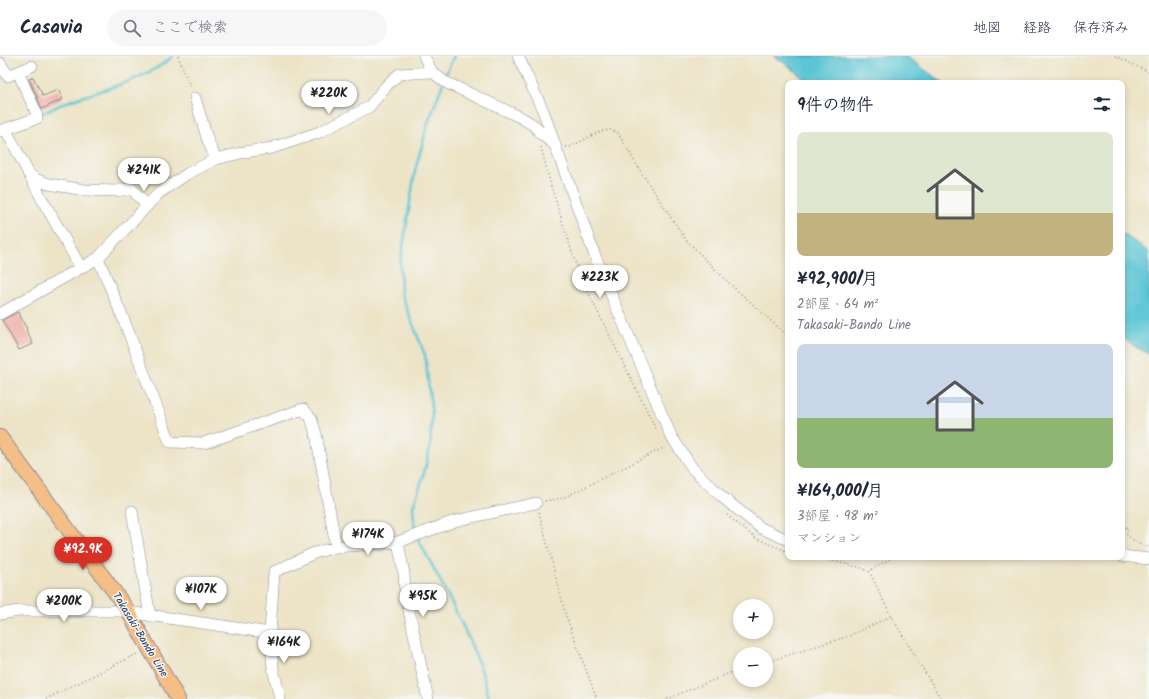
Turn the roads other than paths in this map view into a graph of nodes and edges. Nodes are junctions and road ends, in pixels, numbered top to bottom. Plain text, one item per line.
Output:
1 (424, 56) edge
2 (518, 56) edge
3 (0, 63) edge
4 (32, 66) dead end
5 (18, 72) junction
6 (432, 72) junction
7 (195, 98) road end
8 (3, 130) edge
9 (559, 146) junction
10 (216, 159) junction
11 (28, 172) junction
12 (147, 206) junction
13 (98, 258) junction
14 (81, 268) junction
15 (0, 314) edge
16 (0, 437) edge
17 (536, 503) road end
18 (132, 511) dead end
19 (785, 539) edge
20 (398, 542) junction
21 (336, 547) junction
22 (1125, 556) edge
23 (1149, 558) edge
24 (129, 612) junction
25 (0, 614) edge
26 (150, 616) junction
27 (270, 633) junction
28 (178, 699) edge
29 (280, 699) edge
30 (428, 699) edge

1 - 6 street
2 - 9 street
3 - 5 street
4 - 5 street
5 - 8 street
6 - 9 street
6 - 10 street
7 - 10 street
8 - 11 street
9 - 19 street
10 - 12 street
11 - 12 street
11 - 14 street
12 - 13 street
13 - 14 street
13 - 21 street
14 - 15 street
16 - 24 main road, Takasaki-Bando Line
17 - 20 street
18 - 26 street
20 - 21 street
20 - 30 street
21 - 27 street
22 - 23 street
24 - 25 street
24 - 26 street
24 - 28 main road, Takasaki-Bando Line
26 - 27 street
27 - 29 street

